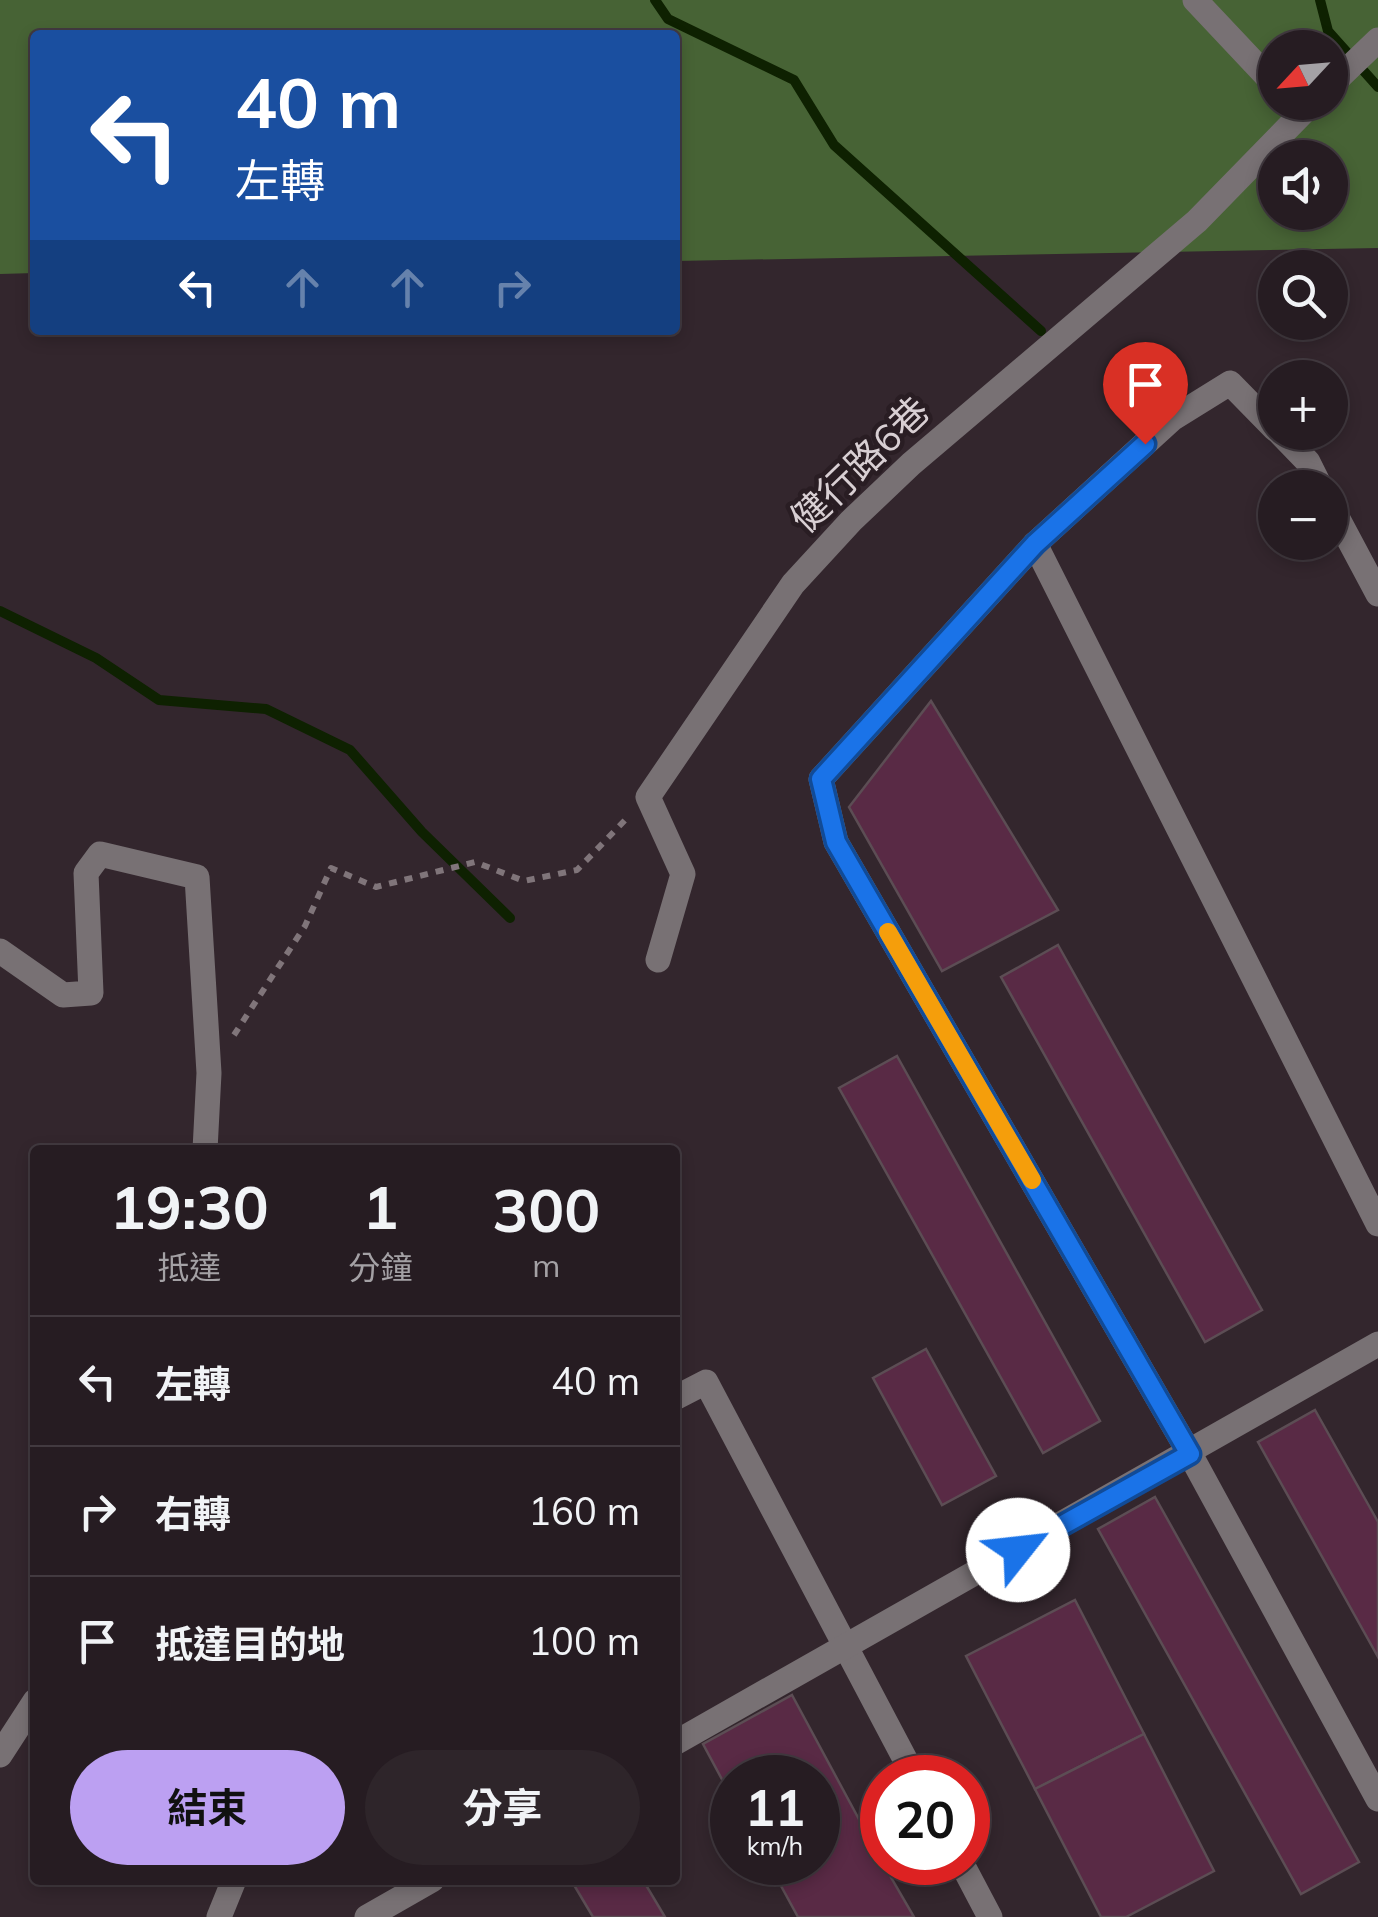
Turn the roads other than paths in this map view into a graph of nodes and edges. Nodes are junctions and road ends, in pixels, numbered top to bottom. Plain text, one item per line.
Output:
1 (1195, 0) edge
2 (1378, 40) edge
3 (1258, 67) edge
4 (1348, 69) edge
5 (1289, 120) edge
6 (1258, 412) edge
7 (1296, 450) edge
8 (1312, 470) edge
9 (1348, 538) edge
10 (1035, 544) junction
11 (1378, 594) edge
12 (0, 951) edge
13 (658, 960) dead end
14 (205, 1145) edge
15 (1378, 1224) edge
16 (1378, 1344) edge
17 (680, 1395) edge
18 (1190, 1454) junction
19 (846, 1648) junction
20 (30, 1709) edge
21 (680, 1741) edge
22 (0, 1755) edge
23 (903, 1755) edge
24 (1378, 1799) edge
25 (232, 1885) edge
26 (423, 1885) edge
27 (973, 1885) edge
28 (218, 1917) edge
29 (367, 1917) edge
30 (990, 1917) edge

1 - 3 street
2 - 4 street
5 - 13 street, 健行路6巷
6 - 10 street
7 - 8 street
9 - 11 street
10 - 15 street
10 - 18 street
12 - 14 street
16 - 18 street
17 - 19 street
18 - 19 street
18 - 24 street
19 - 21 street
19 - 23 street
20 - 22 street
25 - 28 street
26 - 29 street
27 - 30 street

